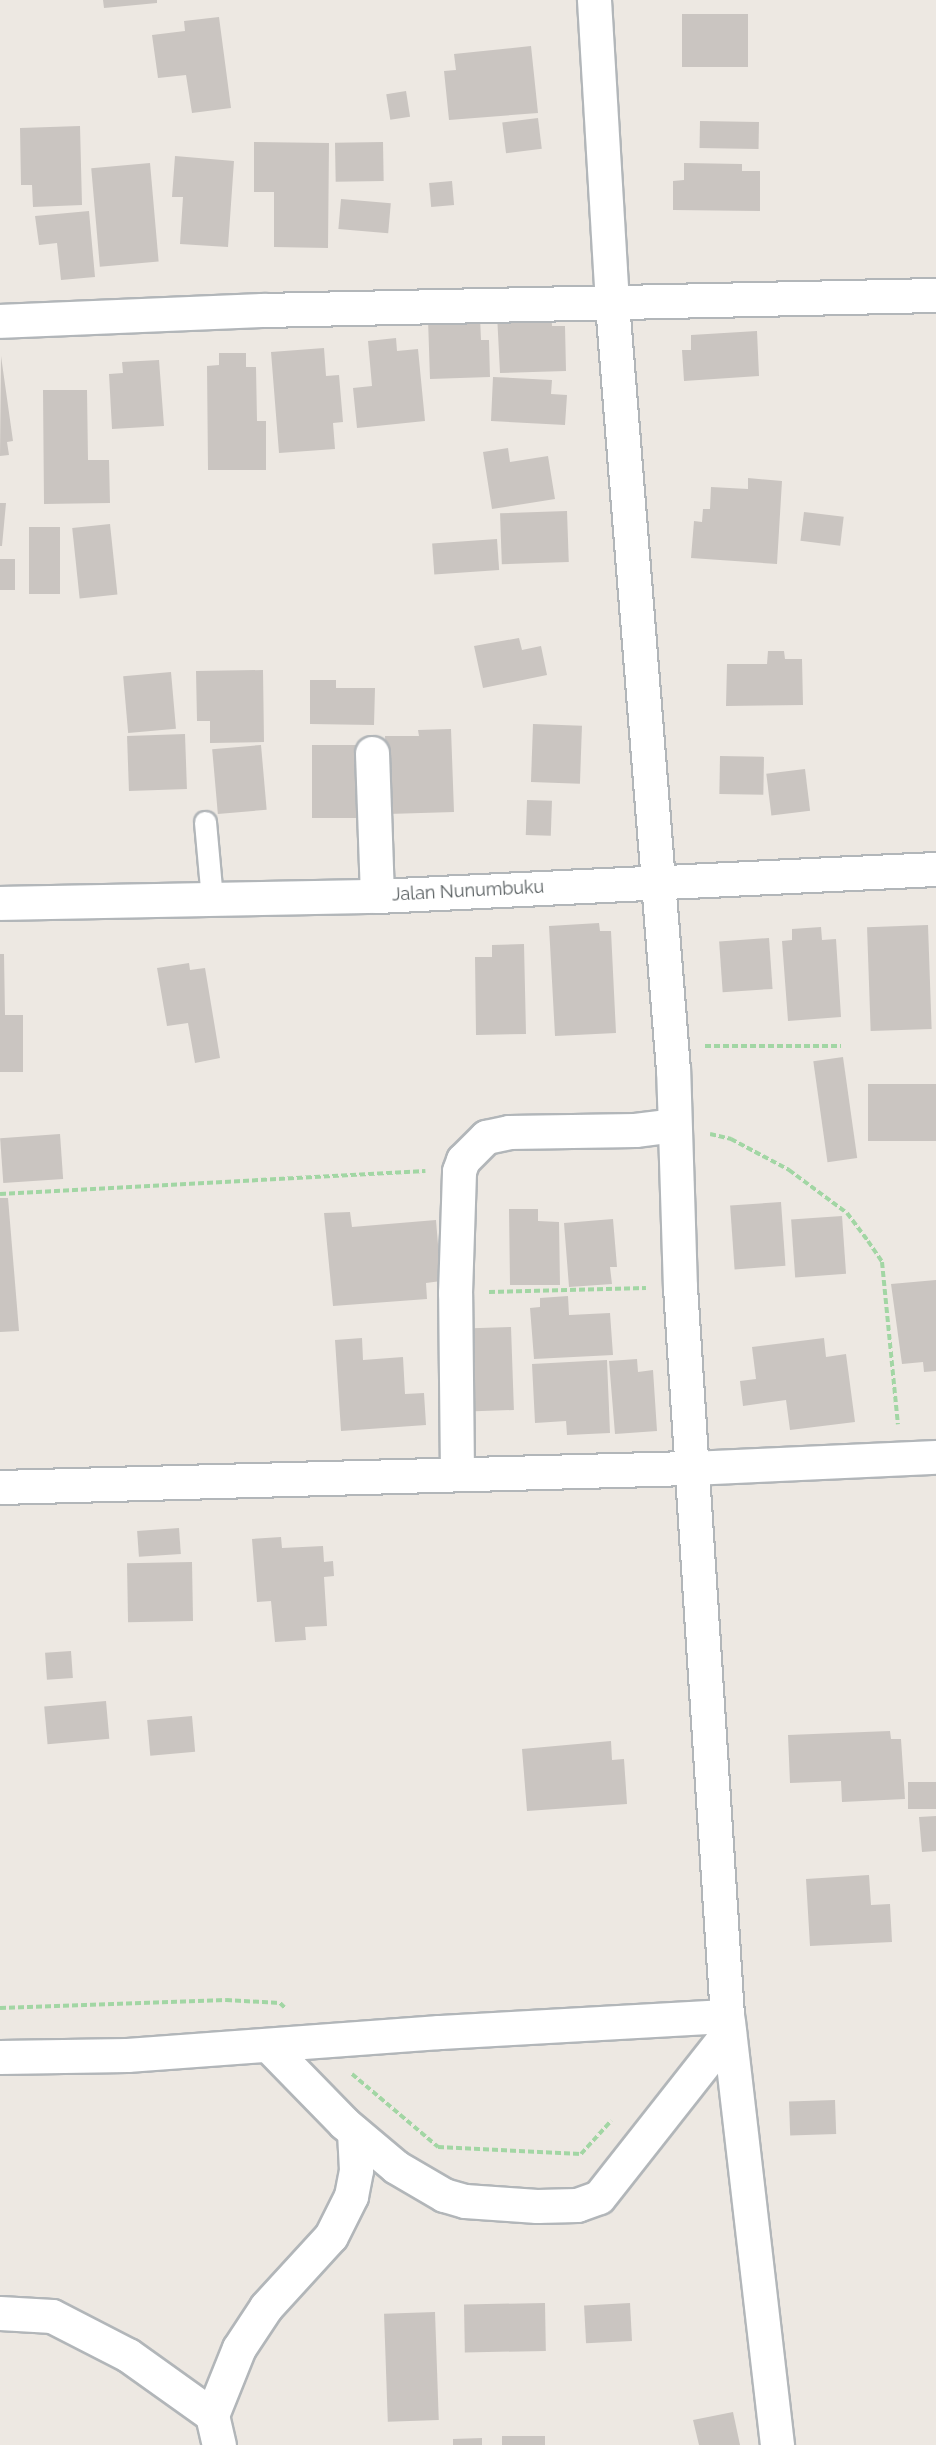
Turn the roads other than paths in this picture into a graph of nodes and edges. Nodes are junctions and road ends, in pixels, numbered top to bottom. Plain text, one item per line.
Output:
1 (594, 0) edge
2 (936, 295) edge
3 (612, 303) junction
4 (0, 321) edge
5 (372, 753) dead end
6 (205, 822) dead end
7 (936, 869) edge
8 (657, 880) junction
9 (377, 896) junction
10 (212, 899) junction
11 (0, 903) edge
12 (675, 1125) junction
13 (936, 1456) edge
14 (691, 1468) junction
15 (457, 1474) junction
16 (0, 1487) edge
17 (728, 2024) junction
18 (268, 2045) junction
19 (0, 2057) edge
20 (354, 2132) junction
21 (0, 2313) edge
22 (216, 2430) edge
23 (777, 2445) edge

1 - 3 street
2 - 3 street
3 - 4 street
3 - 8 street
5 - 9 street
6 - 10 lane
7 - 8 street, Jalan Nunumbuku
8 - 9 street, Jalan Nunumbuku
8 - 12 street
9 - 10 street, Jalan Nunumbuku
10 - 11 street, Jalan Nunumbuku
12 - 14 street
12 - 15 street
13 - 14 street
14 - 15 street
14 - 17 street
15 - 16 street
17 - 18 street
17 - 20 street
17 - 23 street
18 - 19 street
18 - 20 street
20 - 22 street
21 - 22 street

